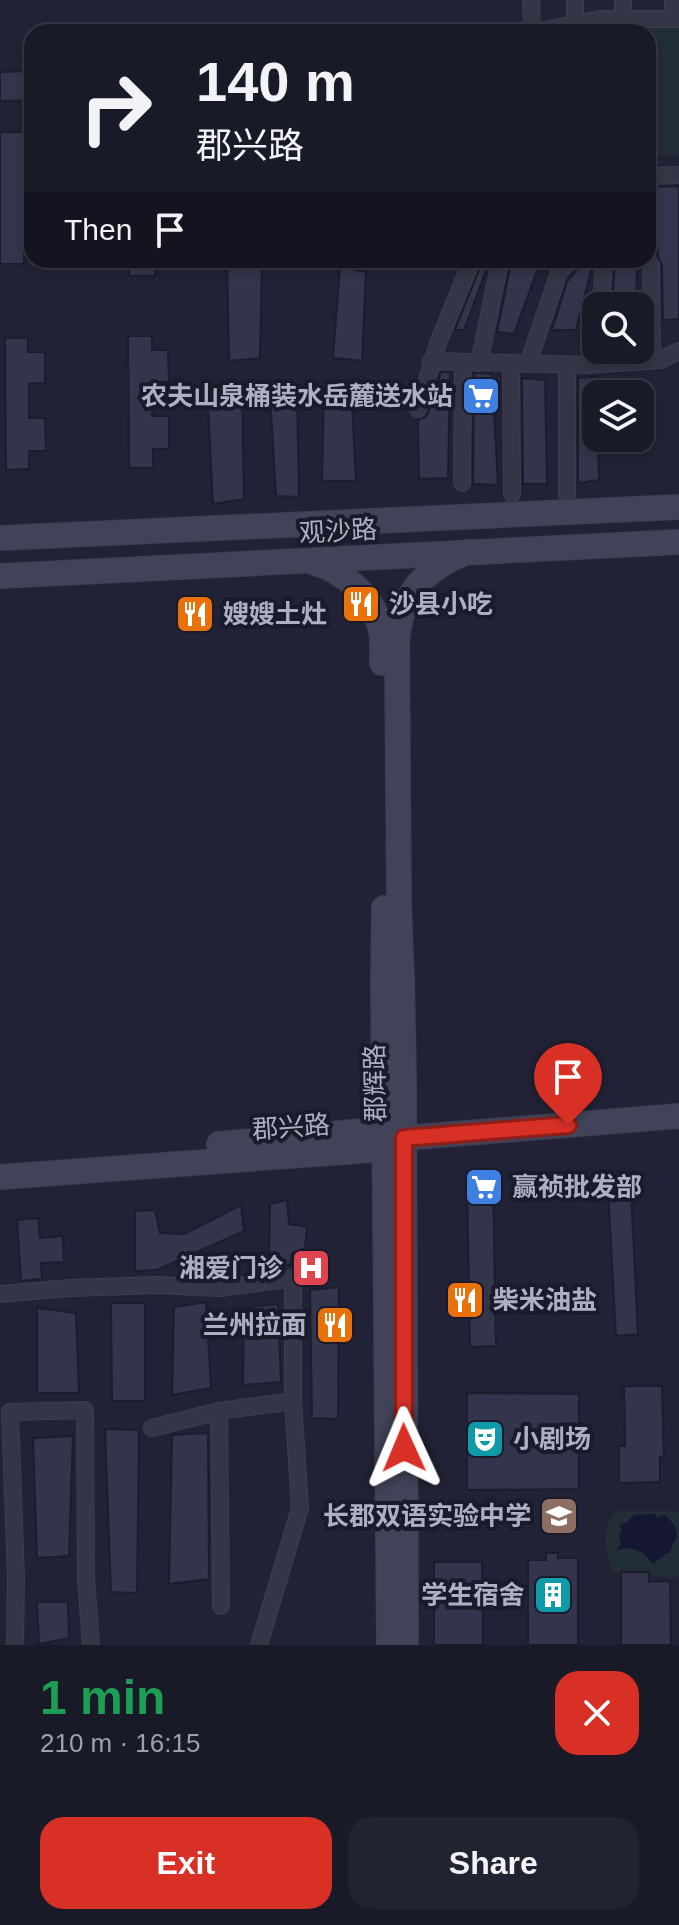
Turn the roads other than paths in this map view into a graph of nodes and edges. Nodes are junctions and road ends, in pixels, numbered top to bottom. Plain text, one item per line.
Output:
1 (531, 0) edge
2 (575, 0) edge
3 (623, 0) edge
4 (673, 0) edge
5 (676, 19) edge
6 (532, 24) edge
7 (575, 24) edge
8 (586, 24) edge
9 (619, 24) edge
10 (623, 24) edge
11 (632, 24) edge
12 (679, 175) edge
13 (656, 176) edge
14 (469, 268) edge
15 (499, 268) edge
16 (563, 268) edge
17 (603, 268) edge
18 (651, 268) edge
19 (602, 292) edge
20 (651, 292) edge
21 (679, 351) edge
22 (654, 360) edge
23 (431, 361) junction
24 (582, 361) edge
25 (471, 362) junction
26 (520, 364) junction
27 (567, 365) junction
28 (418, 409) dead end
29 (462, 483) dead end
30 (512, 494) dead end
31 (567, 494) dead end
32 (679, 507) edge
33 (0, 538) edge
34 (679, 542) edge
35 (467, 552) junction
36 (310, 561) junction
37 (0, 576) edge
38 (679, 1106) edge
39 (679, 1116) edge
40 (394, 1136) junction
41 (0, 1161) edge
42 (0, 1177) edge
43 (0, 1294) edge
44 (293, 1401) junction
45 (219, 1411) junction
46 (152, 1428) dead end
47 (221, 1606) dead end
48 (15, 1645) edge
49 (91, 1645) edge
50 (259, 1645) edge
51 (389, 1645) edge
52 (406, 1645) edge

1 - 6 street
2 - 7 street
3 - 10 street
4 - 5 street
5 - 11 street
8 - 9 street
12 - 13 street
14 - 23 street
15 - 25 street
16 - 26 street
17 - 19 street
18 - 20 street
21 - 22 street
23 - 25 street
23 - 28 street
24 - 27 street
25 - 26 street
25 - 29 street
26 - 27 street
26 - 30 street
27 - 31 street
32 - 33 main road, 观沙路
34 - 35 main road, 观沙路
35 - 36 main road, 观沙路
35 - 40 main road, 郡辉路
36 - 37 main road, 观沙路
36 - 40 main road, 郡辉路
38 - 40 main road, 郡兴路
39 - 40 main road, 郡兴路
40 - 41 main road, 郡兴路
40 - 42 main road, 郡兴路
40 - 51 main road, 郡辉路
40 - 52 main road, 郡辉路
43 - 44 street
44 - 45 street
44 - 50 street
45 - 46 street
45 - 47 street
48 - 49 street

